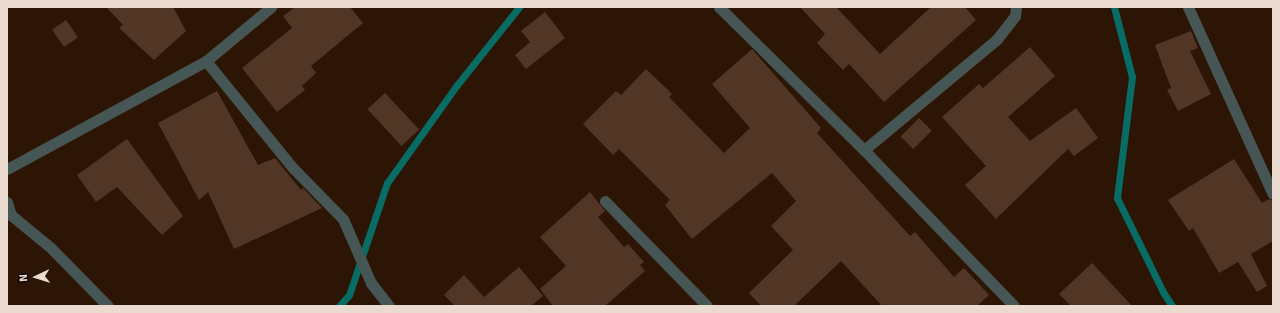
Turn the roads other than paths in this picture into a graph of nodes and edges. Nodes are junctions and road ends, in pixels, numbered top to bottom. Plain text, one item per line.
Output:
1 (271, 7) edge
2 (719, 7) edge
3 (1016, 7) edge
4 (1188, 7) edge
5 (206, 61) junction
6 (864, 150) junction
7 (9, 169) edge
8 (7, 180) edge
9 (1273, 194) edge
10 (7, 202) edge
11 (605, 202) dead end
12 (108, 306) edge
13 (389, 306) edge
14 (707, 306) edge
15 (1014, 306) edge

1 - 5 street
2 - 6 street
3 - 6 street
4 - 9 street
5 - 7 street
5 - 13 street
6 - 15 street
7 - 8 street
10 - 12 street
11 - 14 street

